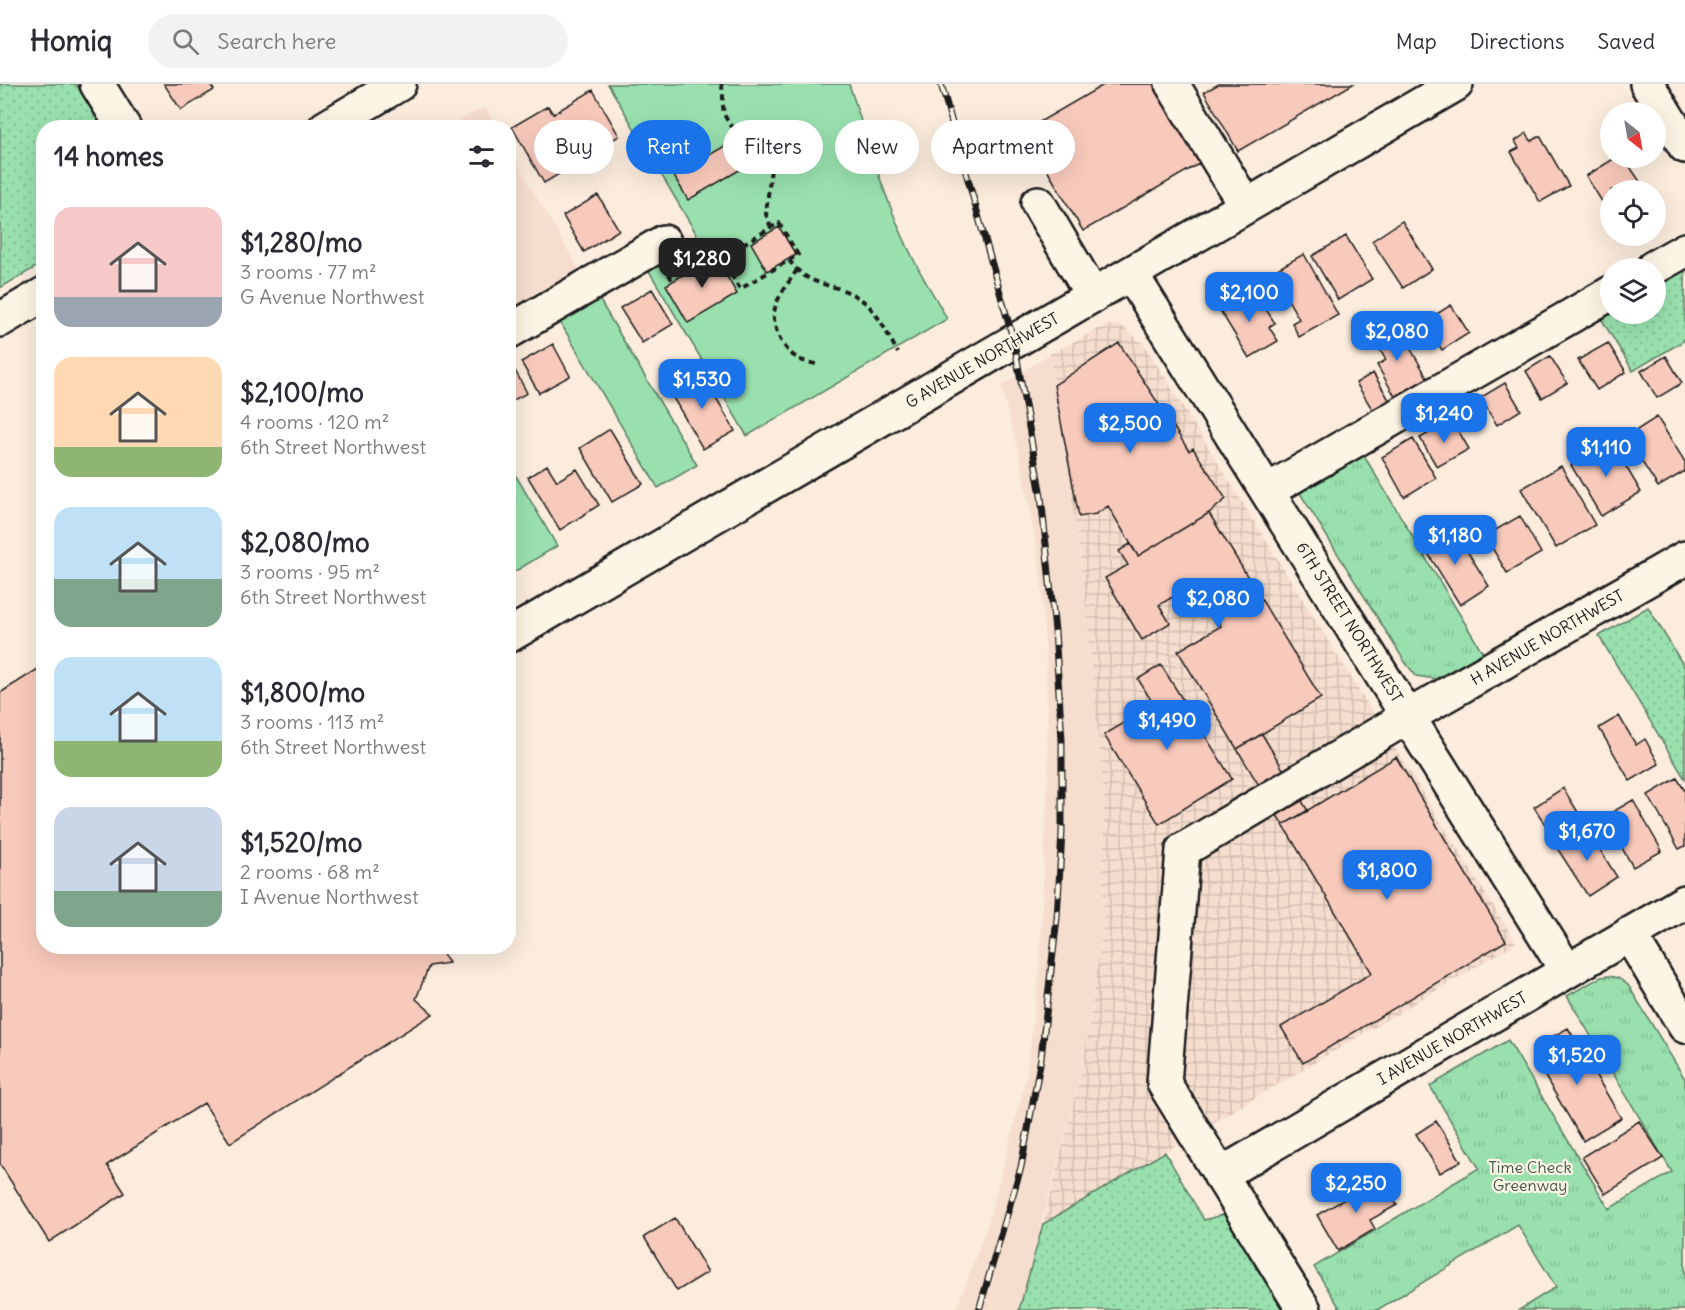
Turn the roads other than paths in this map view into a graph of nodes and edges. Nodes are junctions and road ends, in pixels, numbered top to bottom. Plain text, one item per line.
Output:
1 (97, 84) edge
2 (399, 84) edge
3 (1172, 84) edge
4 (1456, 84) edge
5 (1647, 84) edge
6 (118, 120) edge
7 (338, 120) edge
8 (1685, 146) edge
9 (1038, 203) dead end
10 (1246, 206) junction
11 (659, 245) road end
12 (1685, 250) edge
13 (1666, 261) edge
14 (1131, 274) junction
15 (1093, 296) junction
16 (36, 299) edge
17 (1600, 299) edge
18 (0, 320) edge
19 (516, 327) edge
20 (1267, 491) junction
21 (1685, 558) edge
22 (516, 631) edge
23 (1409, 716) junction
24 (1685, 902) edge
25 (1629, 934) junction
26 (1567, 971) junction
27 (1685, 1026) edge
28 (1220, 1175) junction
29 (1304, 1310) edge

1 - 6 street
2 - 7 street
3 - 10 street
4 - 10 street, G AVENUE NORTHWEST
5 - 8 street
9 - 15 street
10 - 14 street, G AVENUE NORTHWEST
11 - 19 street
12 - 13 street
14 - 15 street, G AVENUE NORTHWEST
14 - 20 street, 6TH STREET NORTHWEST
15 - 22 street, G AVENUE NORTHWEST
16 - 18 street
17 - 20 street
20 - 23 street, 6TH STREET NORTHWEST
21 - 23 street, H AVENUE NORTHWEST
23 - 26 street, 6TH STREET NORTHWEST
23 - 28 street, H AVENUE NORTHWEST
24 - 25 street, I AVENUE NORTHWEST
25 - 26 street, I AVENUE NORTHWEST
25 - 27 street
26 - 28 street, I AVENUE NORTHWEST
28 - 29 street

